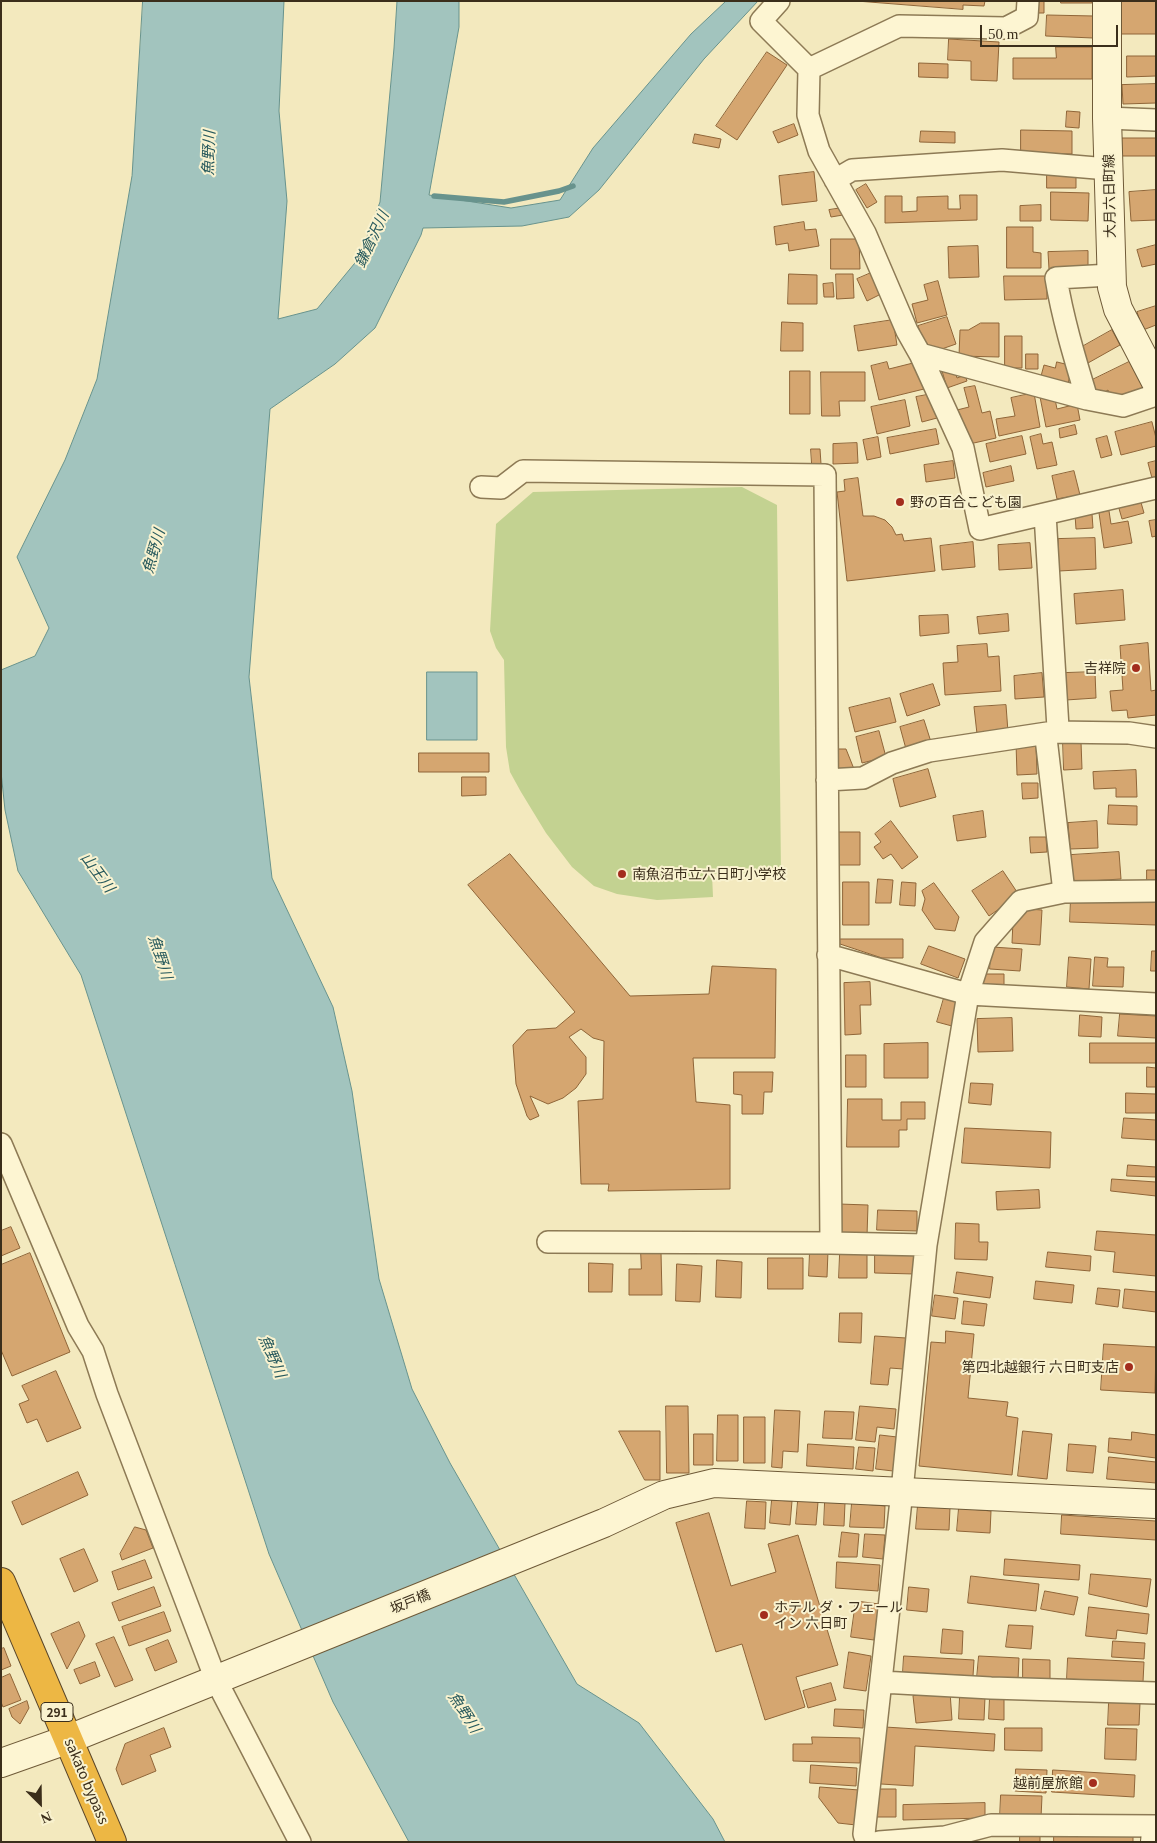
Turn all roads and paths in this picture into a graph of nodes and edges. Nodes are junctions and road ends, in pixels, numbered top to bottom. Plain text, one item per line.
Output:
1 (779, 1) edge
2 (1028, 1) edge
3 (1107, 1) edge
4 (809, 69) junction
5 (1107, 118) junction
6 (1156, 120) edge
7 (1108, 169) junction
8 (835, 180) junction
9 (1111, 275) junction
10 (920, 354) junction
11 (1156, 382) edge
12 (1156, 395) edge
13 (1087, 399) junction
14 (481, 487) dead end
15 (1156, 488) edge
16 (1045, 514) junction
17 (1054, 732) junction
18 (1156, 737) edge
19 (827, 780) junction
20 (1156, 891) edge
21 (1064, 892) junction
22 (828, 955) junction
23 (968, 994) junction
24 (1156, 1004) edge
25 (1, 1144) edge
26 (548, 1242) dead end
27 (830, 1243) junction
28 (926, 1245) junction
29 (902, 1491) junction
30 (1156, 1504) edge
31 (1, 1582) edge
32 (216, 1680) junction
33 (881, 1682) junction
34 (1156, 1693) edge
35 (69, 1739) junction
36 (1, 1763) edge
37 (1156, 1826) edge
38 (1156, 1832) edge
39 (112, 1842) edge
40 (300, 1842) edge
41 (867, 1842) edge
42 (879, 1842) edge
43 (1155, 1842) edge

1 - 4 street
2 - 4 street
3 - 5 street, 大月六日町線
4 - 8 street
5 - 6 street
5 - 7 street, 大月六日町線
7 - 8 street
7 - 9 street, 大月六日町線
8 - 10 street
9 - 11 street, 大月六日町線
9 - 13 street
10 - 13 street
10 - 16 street
12 - 13 street
14 - 19 street
15 - 16 street
16 - 17 street
17 - 18 street
17 - 19 street
17 - 21 street
19 - 22 street
20 - 21 street
21 - 23 street
22 - 23 street
22 - 27 street
23 - 24 street
23 - 28 street
25 - 32 street
26 - 27 street
27 - 28 street
28 - 29 street
29 - 30 street, 坂戸橋
29 - 32 street, 坂戸橋
29 - 33 street
31 - 35 highway, sakato bypass / 291
32 - 35 street, 坂戸橋
32 - 40 street
33 - 34 street
33 - 41 street
35 - 36 street, 坂戸橋
35 - 39 highway, sakato bypass / 291
37 - 42 street
38 - 43 street

